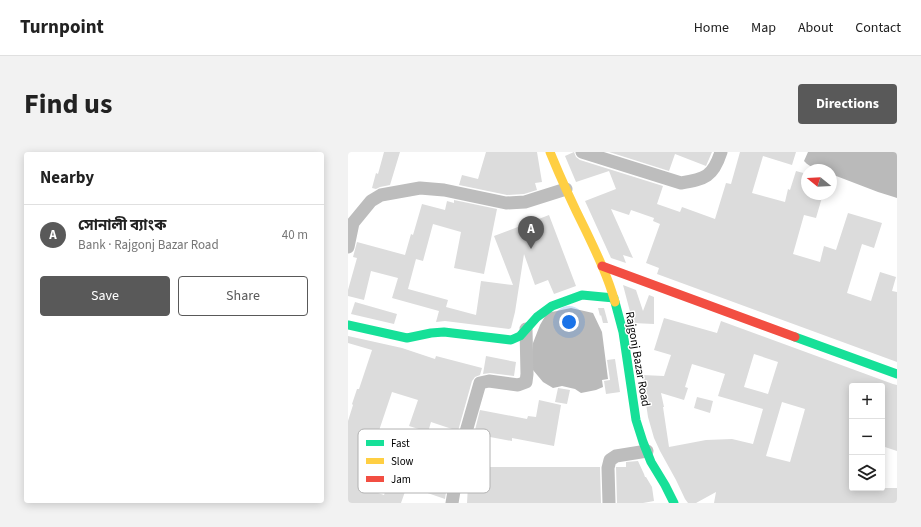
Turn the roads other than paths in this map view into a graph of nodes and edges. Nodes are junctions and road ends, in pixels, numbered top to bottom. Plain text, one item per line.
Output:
1 (550, 152) edge
2 (582, 152) edge
3 (721, 152) edge
4 (566, 189) junction
5 (348, 247) edge
6 (602, 266) junction
7 (614, 298) junction
8 (348, 325) edge
9 (526, 329) junction
10 (897, 374) edge
11 (467, 429) edge
12 (647, 451) junction
13 (665, 485) junction
14 (454, 493) edge
15 (452, 503) edge
16 (609, 503) edge
17 (664, 503) edge
18 (674, 503) edge

1 - 4 street, Rajgonj Bazar Road
2 - 3 street
4 - 5 street
4 - 6 street, Rajgonj Bazar Road
6 - 7 street, Rajgonj Bazar Road
6 - 10 street
7 - 9 street
7 - 12 street, Rajgonj Bazar Road
8 - 9 street
9 - 11 street
12 - 13 street, Rajgonj Bazar Road
12 - 16 street
13 - 17 street
13 - 18 street, Rajgonj Bazar Road
14 - 15 street

